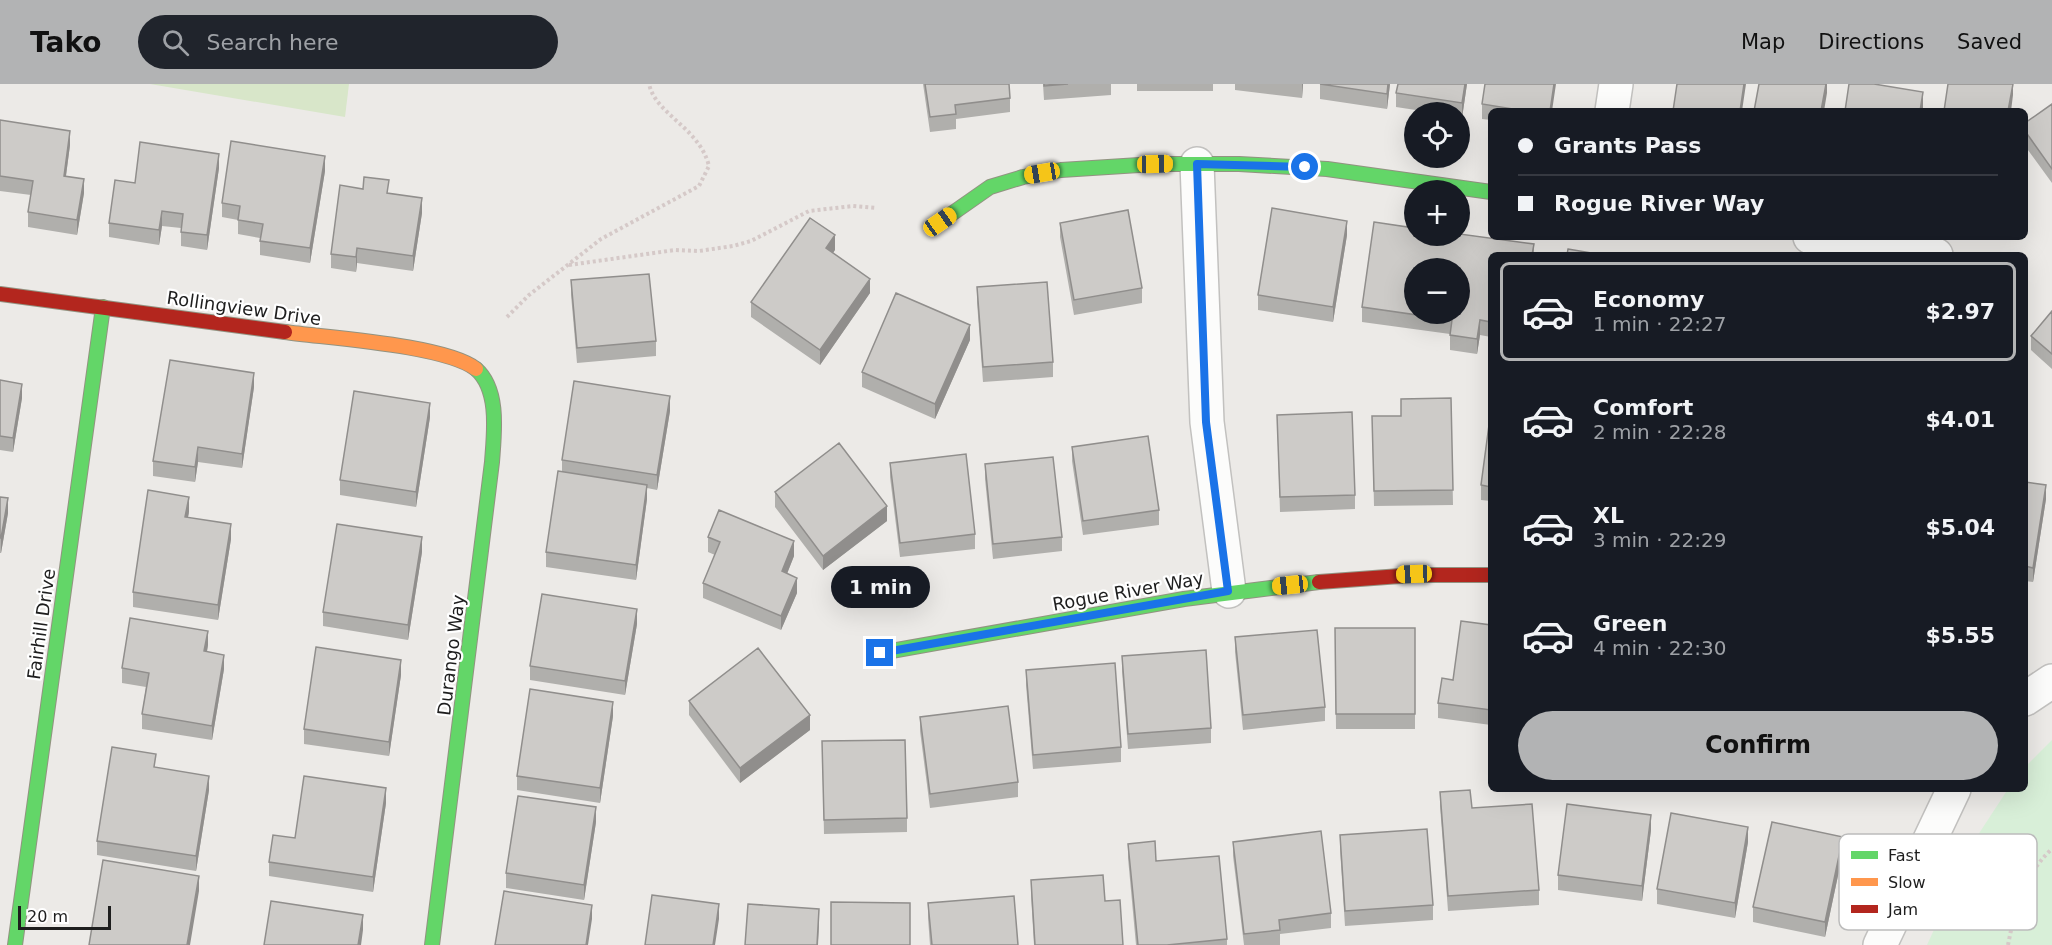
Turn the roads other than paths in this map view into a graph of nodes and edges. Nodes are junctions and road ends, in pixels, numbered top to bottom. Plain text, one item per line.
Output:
1 (1616, 84) edge
2 (1612, 108) edge
3 (1197, 164) junction
4 (1488, 192) edge
5 (940, 222) dead end
6 (1831, 240) edge
7 (1915, 252) edge
8 (0, 294) edge
9 (103, 307) junction
10 (480, 372) joint
11 (1488, 575) edge
12 (1228, 591) junction
13 (880, 653) dead end
14 (2052, 681) edge
15 (2028, 697) edge
16 (1953, 792) edge
17 (1933, 834) edge
18 (1887, 930) edge
19 (15, 945) edge
20 (432, 945) edge
21 (1880, 945) edge

1 - 2 street
3 - 4 street
3 - 5 street
3 - 12 street
6 - 7 street
8 - 9 street, Rollingview Drive
9 - 10 street, Rollingview Drive
9 - 19 street, Fairhill Drive
10 - 20 street, Durango Way
11 - 12 street, Rogue River Way
12 - 13 street, Rogue River Way
14 - 15 street
16 - 17 street
18 - 21 street

